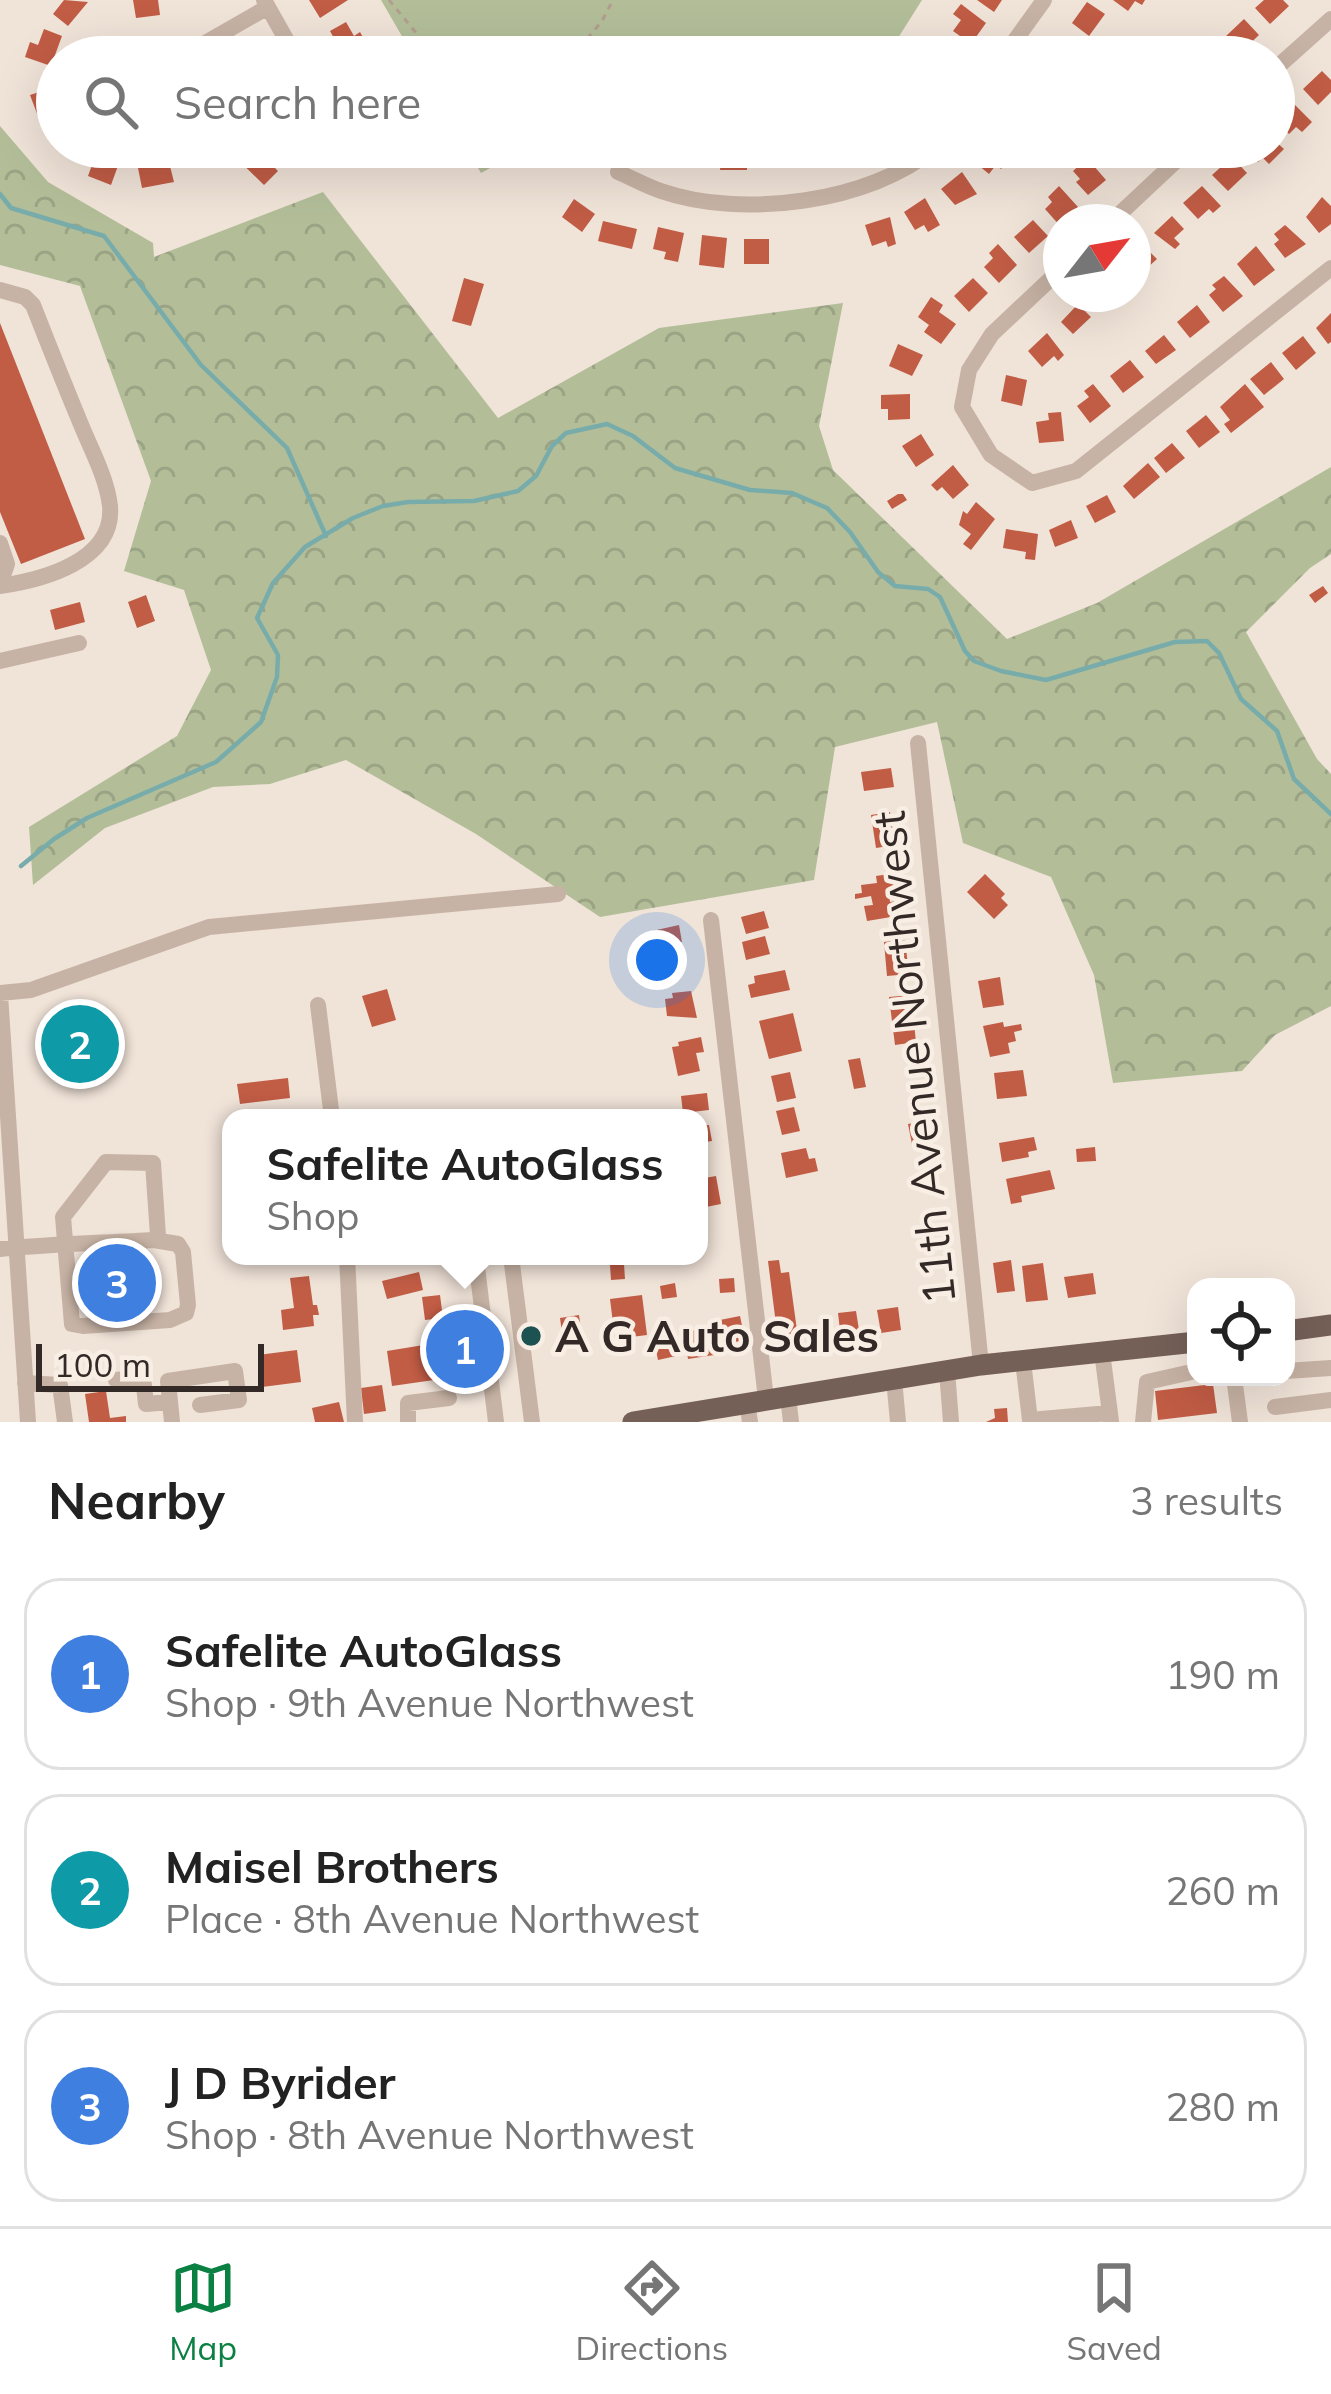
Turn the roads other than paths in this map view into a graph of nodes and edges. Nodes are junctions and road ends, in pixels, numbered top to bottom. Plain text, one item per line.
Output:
1 (1045, 0) edge
2 (266, 3) edge
3 (1331, 19) edge
4 (214, 36) edge
5 (284, 36) edge
6 (1019, 36) edge
7 (1295, 51) edge
8 (908, 168) edge
9 (1169, 168) edge
10 (618, 172) dead end
11 (1131, 204) edge
12 (1331, 268) edge
13 (1043, 286) edge
14 (0, 290) edge
15 (0, 543) edge
16 (0, 585) edge
17 (79, 643) dead end
18 (0, 661) edge
19 (918, 743) dead end
20 (558, 894) dead end
21 (711, 920) dead end
22 (0, 993) edge
23 (318, 1005) dead end
24 (331, 1109) edge
25 (154, 1240) junction
26 (64, 1245) junction
27 (8, 1248) edge
28 (347, 1265) edge
29 (477, 1265) edge
30 (512, 1265) edge
31 (1331, 1325) edge
32 (1295, 1330) edge
33 (1187, 1343) edge
34 (1102, 1352) junction
35 (1023, 1361) junction
36 (981, 1365) junction
37 (1331, 1368) edge
38 (1295, 1370) edge
39 (947, 1371) junction
40 (1187, 1374) edge
41 (894, 1379) junction
42 (116, 1380) dead end
43 (25, 1383) junction
44 (1235, 1386) edge
45 (449, 1398) dead end
46 (1331, 1400) edge
47 (170, 1402) junction
48 (200, 1405) dead end
49 (763, 1405) edge
50 (1275, 1407) dead end
51 (1110, 1417) edge
52 (688, 1418) edge
53 (28, 1422) edge
54 (65, 1422) edge
55 (172, 1422) edge
56 (356, 1422) edge
57 (408, 1422) edge
58 (496, 1422) edge
59 (532, 1422) edge
60 (633, 1422) edge
61 (791, 1422) edge
62 (898, 1422) edge
63 (951, 1422) edge
64 (1143, 1422) edge
65 (1240, 1422) edge

1 - 6 street
2 - 4 street
2 - 5 street
3 - 7 street
8 - 10 street
9 - 11 street
12 - 13 street
14 - 16 street
15 - 16 street
17 - 18 street
19 - 36 street, 11th Avenue Northwest
20 - 22 street
21 - 49 street
22 - 27 street
23 - 24 street
25 - 26 street
25 - 26 street
25 - 26 street
26 - 27 street
27 - 43 street
28 - 56 street
29 - 58 street
30 - 59 street
31 - 32 main road
33 - 34 main road
34 - 35 main road
34 - 51 street
35 - 36 main road
35 - 51 street
36 - 39 main road
37 - 38 street
39 - 41 main road
39 - 63 street
40 - 64 street
41 - 49 main road
41 - 62 street
42 - 47 street
43 - 53 street
43 - 54 street
44 - 65 street
45 - 57 street
46 - 50 street
47 - 48 street
47 - 55 street
49 - 52 main road
49 - 61 street
52 - 60 main road

